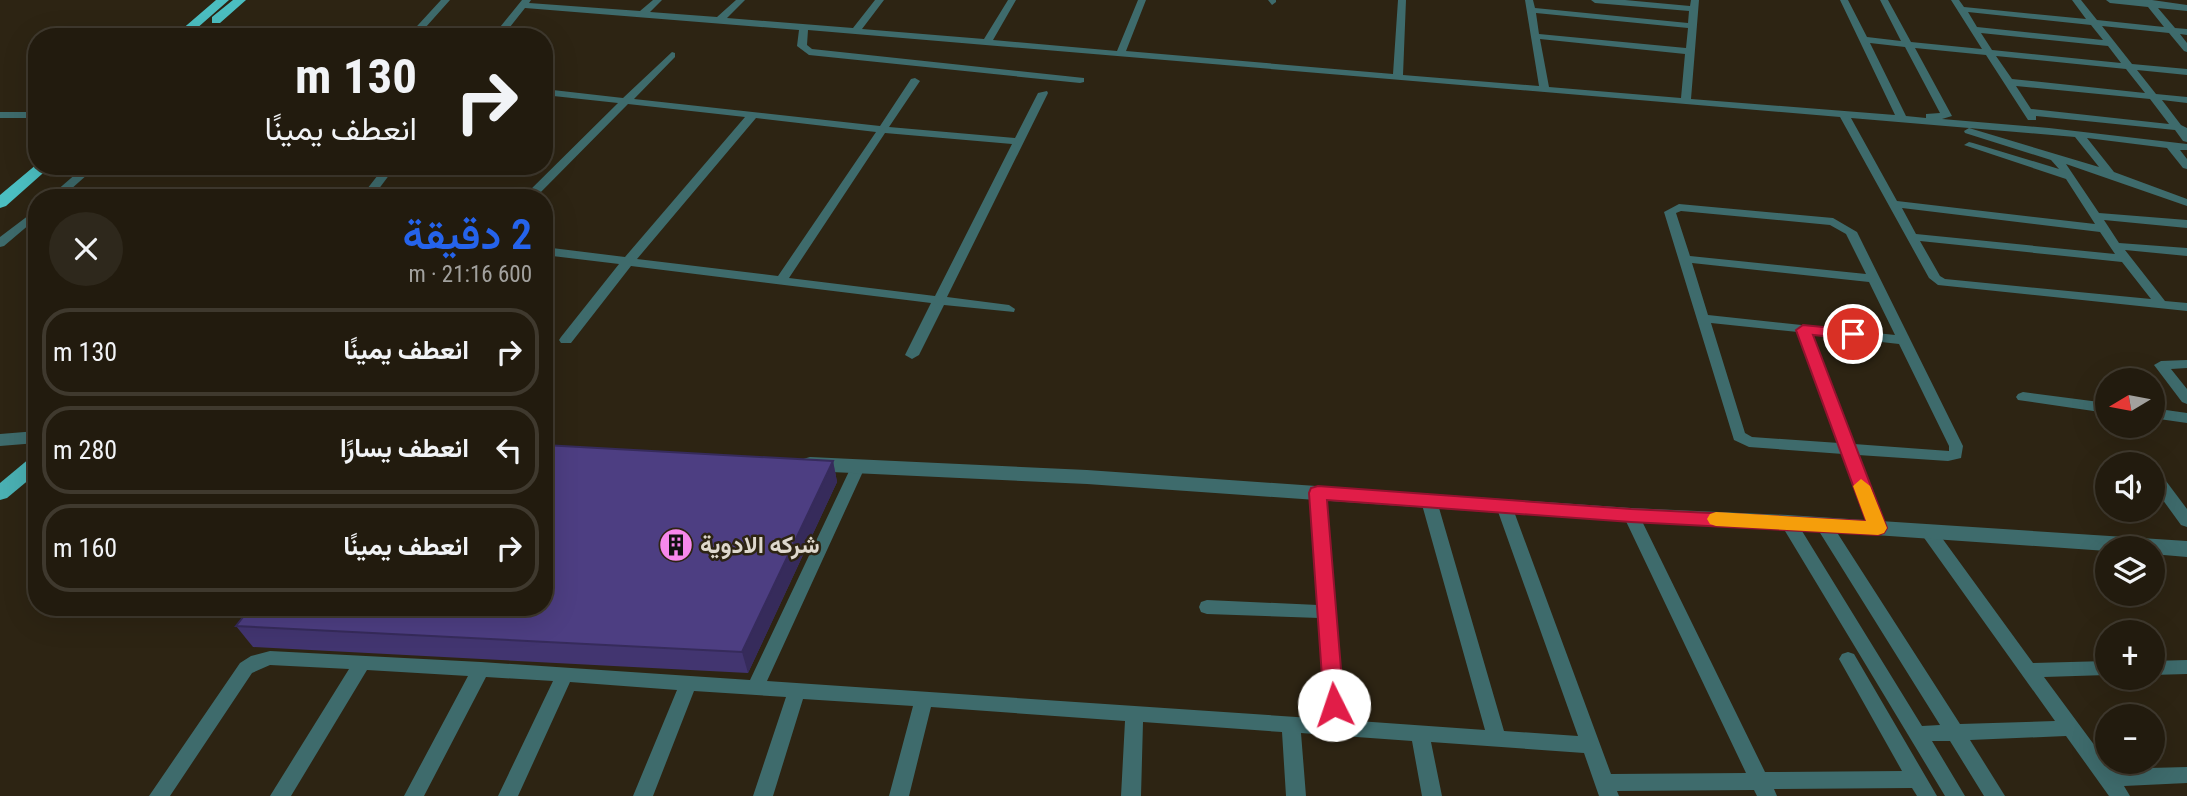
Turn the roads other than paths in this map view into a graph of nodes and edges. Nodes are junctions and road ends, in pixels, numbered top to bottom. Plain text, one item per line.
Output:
1 (223, 0) edge
2 (240, 0) edge
3 (446, 0) edge
4 (658, 0) edge
5 (741, 0) edge
6 (880, 0) edge
7 (1012, 0) edge
8 (1142, 0) edge
9 (1402, 0) edge
10 (1595, 0) edge
11 (1844, 0) edge
12 (1884, 0) edge
13 (2076, 0) edge
14 (2110, 0) edge
15 (525, 2) edge
16 (2149, 2) edge
17 (1695, 4) edge
18 (1958, 4) edge
19 (1529, 5) edge
20 (2187, 8) edge
21 (643, 14) junction
22 (719, 21) junction
23 (2094, 22) junction
24 (1693, 26) junction
25 (804, 27) junction
26 (190, 28) edge
27 (207, 28) edge
28 (420, 28) edge
29 (503, 28) edge
30 (1976, 30) junction
31 (2171, 30) junction
32 (855, 32) junction
33 (2187, 32) edge
34 (1536, 36) junction
35 (1865, 40) junction
36 (987, 43) junction
37 (2113, 44) junction
38 (1909, 45) junction
39 (2187, 49) edge
40 (1689, 51) junction
41 (1990, 53) junction
42 (1120, 54) junction
43 (672, 55) dead end
44 (2131, 67) junction
45 (2187, 72) edge
46 (1398, 76) junction
47 (915, 80) dead end
48 (1080, 80) dead end
49 (2009, 82) junction
50 (1544, 88) junction
51 (553, 93) edge
52 (1042, 93) dead end
53 (2153, 96) junction
54 (627, 100) junction
55 (2187, 100) edge
56 (1686, 101) junction
57 (2029, 112) junction
58 (1843, 114) junction
59 (1900, 114) junction
60 (0, 115) edge
61 (28, 115) edge
62 (753, 115) junction
63 (1945, 124) junction
64 (2182, 127) edge
65 (883, 129) junction
66 (2041, 130) junction
67 (2080, 135) junction
68 (2187, 139) edge
69 (1016, 141) junction
70 (1969, 145) dead end
71 (2171, 146) junction
72 (2187, 147) edge
73 (2054, 156) junction
74 (28, 164) edge
75 (2187, 166) edge
76 (553, 173) edge
77 (2110, 174) junction
78 (33, 175) edge
79 (81, 175) edge
80 (384, 175) edge
81 (551, 175) edge
82 (2070, 176) junction
83 (0, 187) edge
84 (65, 189) edge
85 (373, 189) edge
86 (537, 189) edge
87 (0, 203) edge
88 (2187, 203) edge
89 (1895, 204) junction
90 (2096, 216) junction
91 (28, 220) edge
92 (2187, 224) edge
93 (2104, 229) junction
94 (1913, 237) junction
95 (0, 243) edge
96 (2115, 246) junction
97 (553, 252) edge
98 (2187, 252) edge
99 (1685, 259) junction
100 (2125, 259) junction
101 (629, 260) junction
102 (782, 279) junction
103 (1874, 279) junction
104 (939, 299) junction
105 (2161, 304) junction
106 (2187, 307) edge
107 (1009, 309) dead end
108 (1703, 318) junction
109 (1803, 330) junction
110 (566, 340) dead end
111 (1904, 340) junction
112 (912, 355) dead end
113 (2187, 364) edge
114 (2023, 397) dead end
115 (2187, 400) edge
116 (2095, 406) edge
117 (2165, 415) edge
118 (2187, 418) edge
119 (28, 438) edge
120 (0, 440) edge
121 (1847, 449) junction
122 (787, 462) edge
123 (859, 465) junction
124 (28, 470) edge
125 (2165, 491) edge
126 (0, 493) edge
127 (1318, 493) junction
128 (1429, 501) junction
129 (1504, 506) junction
130 (1631, 515) junction
131 (2187, 521) edge
132 (1788, 522) junction
133 (1823, 524) junction
134 (1878, 528) junction
135 (1928, 531) junction
136 (2184, 551) edge
137 (1206, 607) dead end
138 (1327, 612) junction
139 (1848, 659) dead end
140 (362, 663) junction
141 (2165, 667) edge
142 (2187, 667) edge
143 (2095, 668) edge
144 (481, 669) junction
145 (2029, 670) junction
146 (565, 675) junction
147 (688, 684) junction
148 (755, 688) junction
149 (797, 690) junction
150 (924, 699) junction
151 (1134, 714) junction
152 (1292, 725) junction
153 (1336, 728) junction
154 (2071, 728) junction
155 (1955, 733) junction
156 (1420, 734) junction
157 (1917, 734) junction
158 (1497, 739) junction
159 (1590, 744) junction
160 (2187, 775) edge
161 (2107, 778) junction
162 (1763, 788) edge
163 (1922, 788) edge
164 (1607, 790) edge
165 (159, 796) edge
166 (280, 796) edge
167 (414, 796) edge
168 (509, 796) edge
169 (643, 796) edge
170 (763, 796) edge
171 (899, 796) edge
172 (1131, 796) edge
173 (1296, 796) edge
174 (1432, 796) edge
175 (1955, 796) edge
176 (1995, 796) edge
177 (2120, 796) edge

1 - 26 highway
2 - 27 highway
3 - 28 street
4 - 21 street
5 - 22 street
6 - 32 street
7 - 36 street
8 - 42 street
9 - 46 street
10 - 17 street
11 - 35 street
12 - 38 street
13 - 23 street
14 - 16 street
15 - 21 street
15 - 29 street
16 - 20 street
16 - 31 street
17 - 24 street
18 - 23 street
18 - 30 street
19 - 24 street
19 - 34 street
21 - 22 street
22 - 25 street
23 - 31 street
23 - 37 street
24 - 40 street
25 - 32 street
25 - 48 street
30 - 37 street
30 - 41 street
31 - 33 street
31 - 39 street
32 - 36 street
34 - 40 street
34 - 50 street
35 - 38 street
35 - 59 street
36 - 42 street
37 - 44 street
38 - 41 street
38 - 59 street
40 - 56 street
41 - 44 street
41 - 49 street
42 - 46 street
43 - 54 street
44 - 45 street
44 - 53 street
46 - 50 street
47 - 65 street
49 - 53 street
49 - 57 street
50 - 56 street
51 - 54 street
52 - 69 street
53 - 55 street
53 - 64 street
54 - 62 street
54 - 76 street
56 - 58 street
57 - 64 street
57 - 66 street
58 - 59 street
58 - 89 street
59 - 63 street
60 - 61 street
62 - 65 street
62 - 101 street
63 - 66 street
63 - 73 street
64 - 68 street
65 - 69 street
65 - 102 street
66 - 67 street
67 - 71 street
67 - 77 street
69 - 104 street
70 - 82 street
71 - 72 street
71 - 75 street
73 - 77 street
73 - 82 street
74 - 83 highway
77 - 88 street
78 - 87 highway
79 - 84 street
80 - 85 street
81 - 86 street
82 - 90 street
89 - 93 street
89 - 94 street
90 - 92 street
90 - 93 street
91 - 95 street
93 - 96 street
94 - 100 street
94 - 105 street
96 - 98 street
96 - 100 street
97 - 101 street
99 - 103 street
99 - 103 street
99 - 108 street
100 - 105 street
101 - 102 street
101 - 110 street
102 - 104 street
103 - 111 street
104 - 107 street
104 - 112 street
105 - 106 street
108 - 109 street
108 - 121 street
109 - 111 street
109 - 121 street
111 - 121 street
113 - 115 street
114 - 116 street
117 - 118 street
119 - 120 street
121 - 134 street
122 - 123 street
123 - 127 street
123 - 148 street
124 - 126 main road
125 - 131 street
127 - 128 street
127 - 138 street
128 - 129 street
128 - 158 street
129 - 130 street
129 - 159 street
130 - 132 street
130 - 162 street
132 - 133 street
132 - 157 street
133 - 134 street
133 - 155 street
134 - 135 street
135 - 136 street
135 - 145 street
137 - 138 street
138 - 153 street
139 - 163 street
140 - 144 street
140 - 165 street
140 - 166 street
141 - 142 street
143 - 145 street
144 - 146 street
144 - 167 street
145 - 154 street
146 - 147 street
146 - 168 street
147 - 148 street
147 - 169 street
148 - 149 street
149 - 150 street
149 - 170 street
150 - 151 street
150 - 171 street
151 - 152 street
151 - 172 street
152 - 153 street
152 - 173 street
153 - 156 street
154 - 155 street
154 - 161 street
155 - 157 street
155 - 176 street
156 - 158 street
156 - 174 street
157 - 175 street
158 - 159 street
159 - 164 street
160 - 161 street
161 - 177 street
162 - 163 street
162 - 164 street

